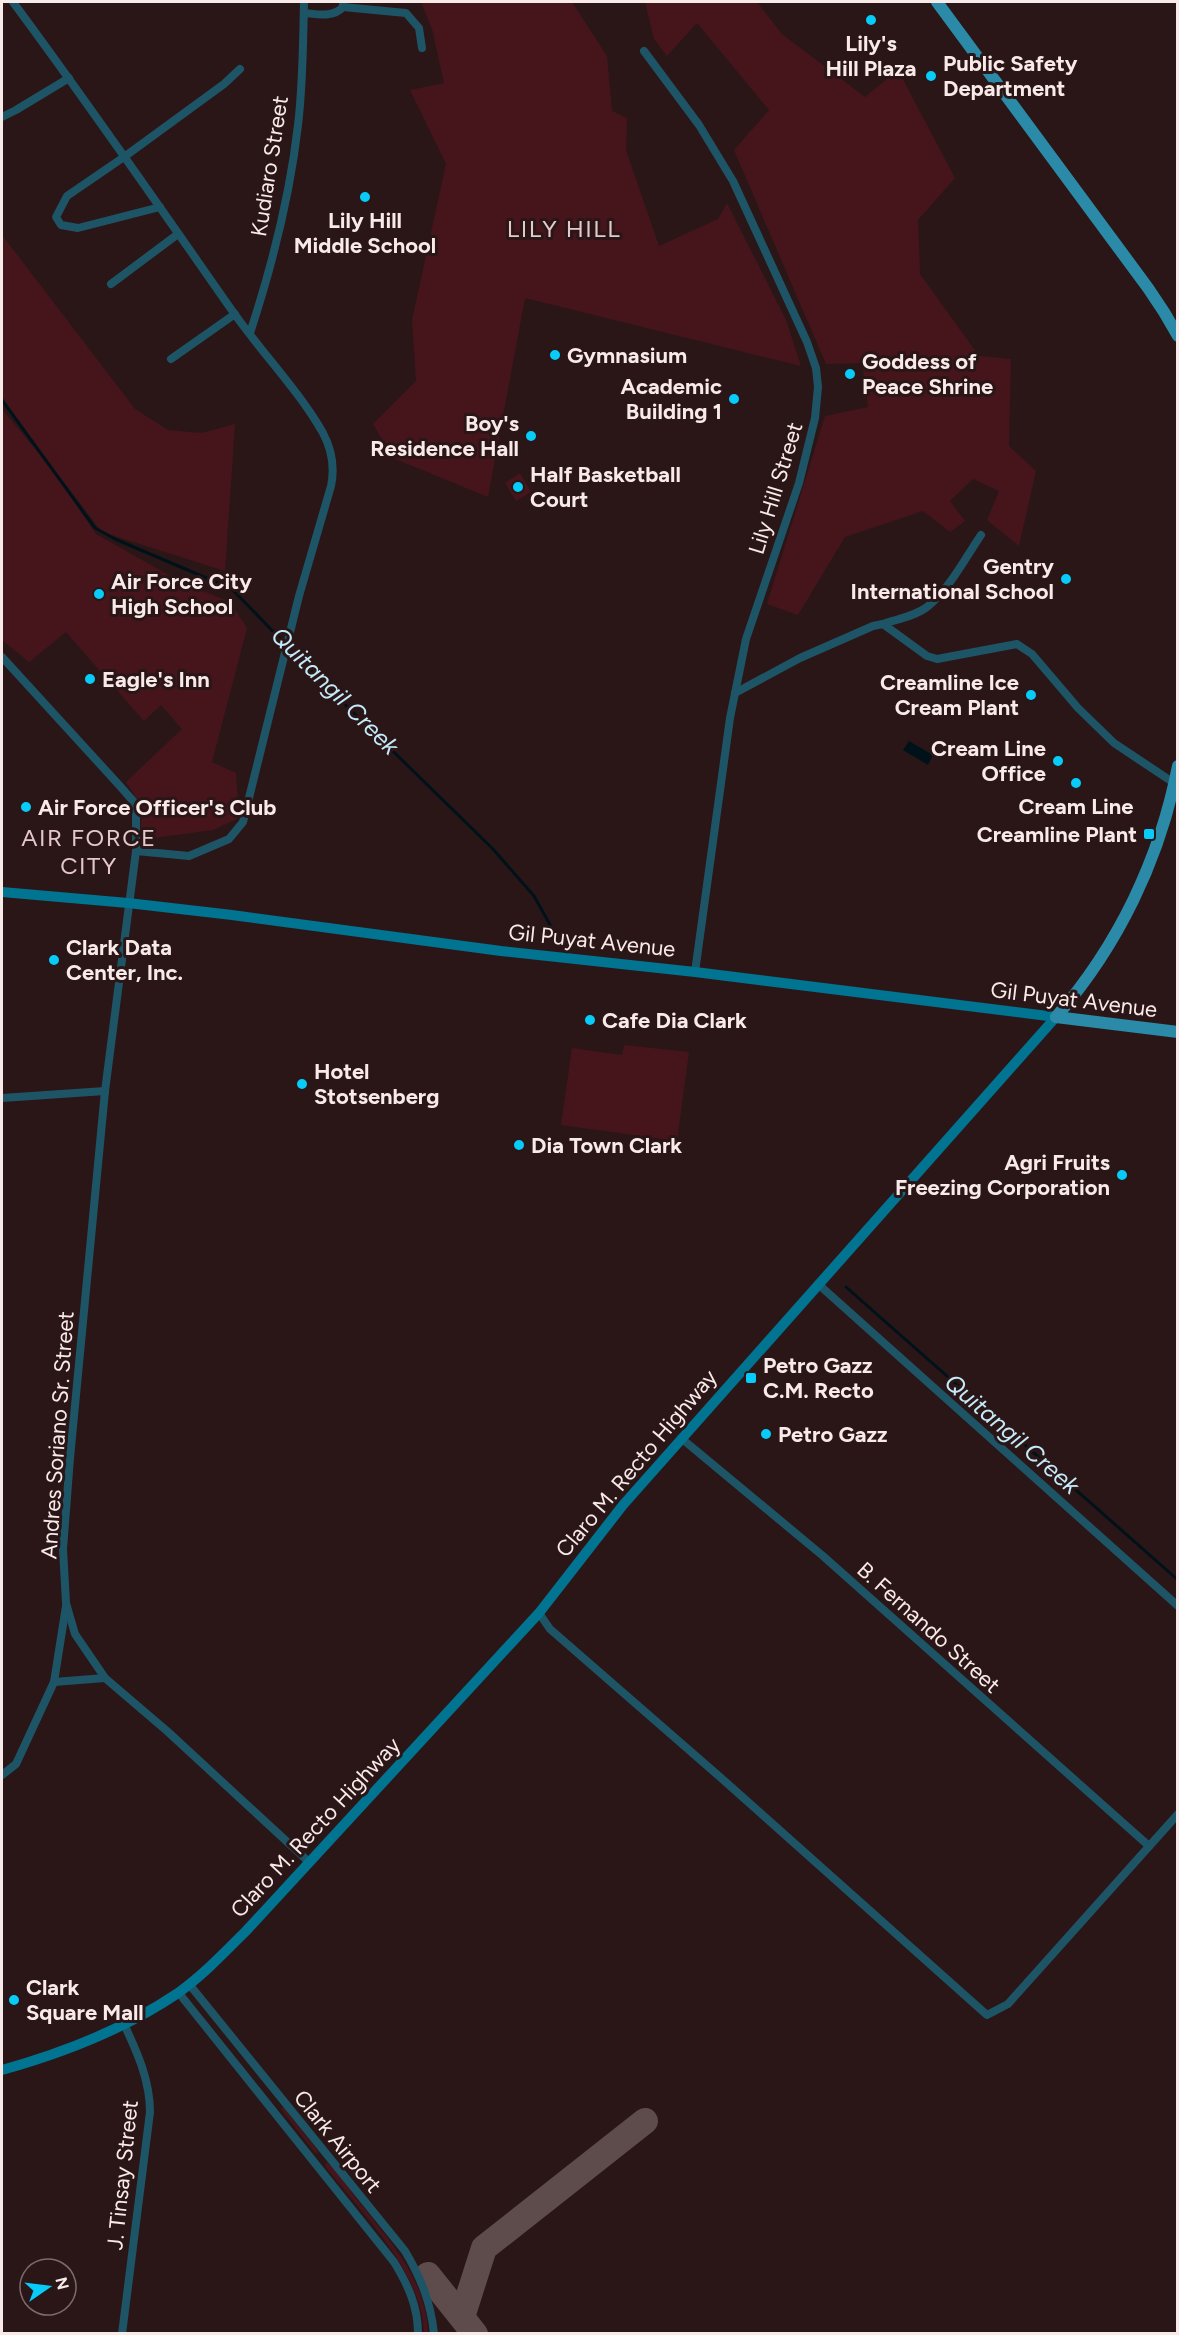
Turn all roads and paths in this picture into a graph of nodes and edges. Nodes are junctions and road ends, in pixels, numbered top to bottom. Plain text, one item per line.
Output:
1 (13, 2) edge
2 (304, 2) edge
3 (937, 2) edge
4 (343, 4) edge
5 (304, 13) junction
6 (422, 48) dead end
7 (644, 51) dead end
8 (240, 69) dead end
9 (69, 78) junction
10 (2, 117) edge
11 (124, 157) junction
12 (160, 207) junction
13 (178, 234) junction
14 (111, 284) dead end
15 (235, 314) junction
16 (250, 333) junction
17 (1178, 336) edge
18 (171, 359) dead end
19 (981, 535) dead end
20 (883, 624) junction
21 (2, 657) edge
22 (735, 693) junction
23 (1178, 766) edge
24 (1176, 783) edge
25 (136, 851) junction
26 (2, 892) edge
27 (128, 903) junction
28 (695, 972) junction
29 (1056, 1017) junction
30 (1178, 1032) edge
31 (105, 1091) junction
32 (2, 1098) edge
33 (818, 1284) junction
34 (681, 1438) junction
35 (66, 1603) junction
36 (1178, 1606) edge
37 (539, 1613) junction
38 (105, 1678) junction
39 (54, 1682) junction
40 (2, 1775) edge
41 (1178, 1814) edge
42 (1149, 1845) junction
43 (309, 1862) junction
44 (189, 1984) junction
45 (178, 1992) junction
46 (124, 2024) junction
47 (2, 2070) edge
48 (325, 2154) junction
49 (315, 2163) junction
50 (122, 2334) edge
51 (418, 2334) edge
52 (434, 2334) edge

1 - 9 street
2 - 5 street, Kudiaro Street
3 - 17 main road
4 - 5 street
4 - 6 street
5 - 16 street, Kudiaro Street
7 - 22 street, Lily Hill Street
8 - 11 street
9 - 10 street
9 - 11 street
11 - 12 street
11 - 12 street
12 - 13 street
13 - 14 street
13 - 15 street
15 - 16 street
15 - 18 street
16 - 25 street
19 - 20 street
20 - 22 street
20 - 24 street
21 - 25 street, Andres Soriano Sr. Street
22 - 28 street, Lily Hill Street
23 - 24 main road, Claro M. Recto Highway
24 - 29 main road, Claro M. Recto Highway
25 - 27 street, Andres Soriano Sr. Street
26 - 27 main road, Gil Puyat Avenue
27 - 28 main road, Gil Puyat Avenue
27 - 31 street, Andres Soriano Sr. Street
28 - 29 main road, Gil Puyat Avenue
29 - 30 main road, Gil Puyat Avenue
29 - 33 main road, Claro M. Recto Highway
31 - 32 street
31 - 35 street, Andres Soriano Sr. Street
33 - 34 main road, Claro M. Recto Highway
33 - 36 street
34 - 37 main road, Claro M. Recto Highway
34 - 42 street, B. Fernando Street
35 - 38 street, Andres Soriano Sr. Street
35 - 39 street
37 - 42 street
37 - 43 main road, Claro M. Recto Highway
38 - 39 street
38 - 43 street, Andres Soriano Sr. Street
39 - 40 street
41 - 42 street
43 - 44 main road, Claro M. Recto Highway
44 - 45 main road, Claro M. Recto Highway
44 - 48 street, Clark Airport
45 - 46 main road, Claro M. Recto Highway
45 - 49 street, Clark Airport
46 - 47 main road, Claro M. Recto Highway
46 - 50 street, J. Tinsay Street
48 - 49 street
48 - 52 street, Clark Airport
49 - 51 street, Clark Airport

